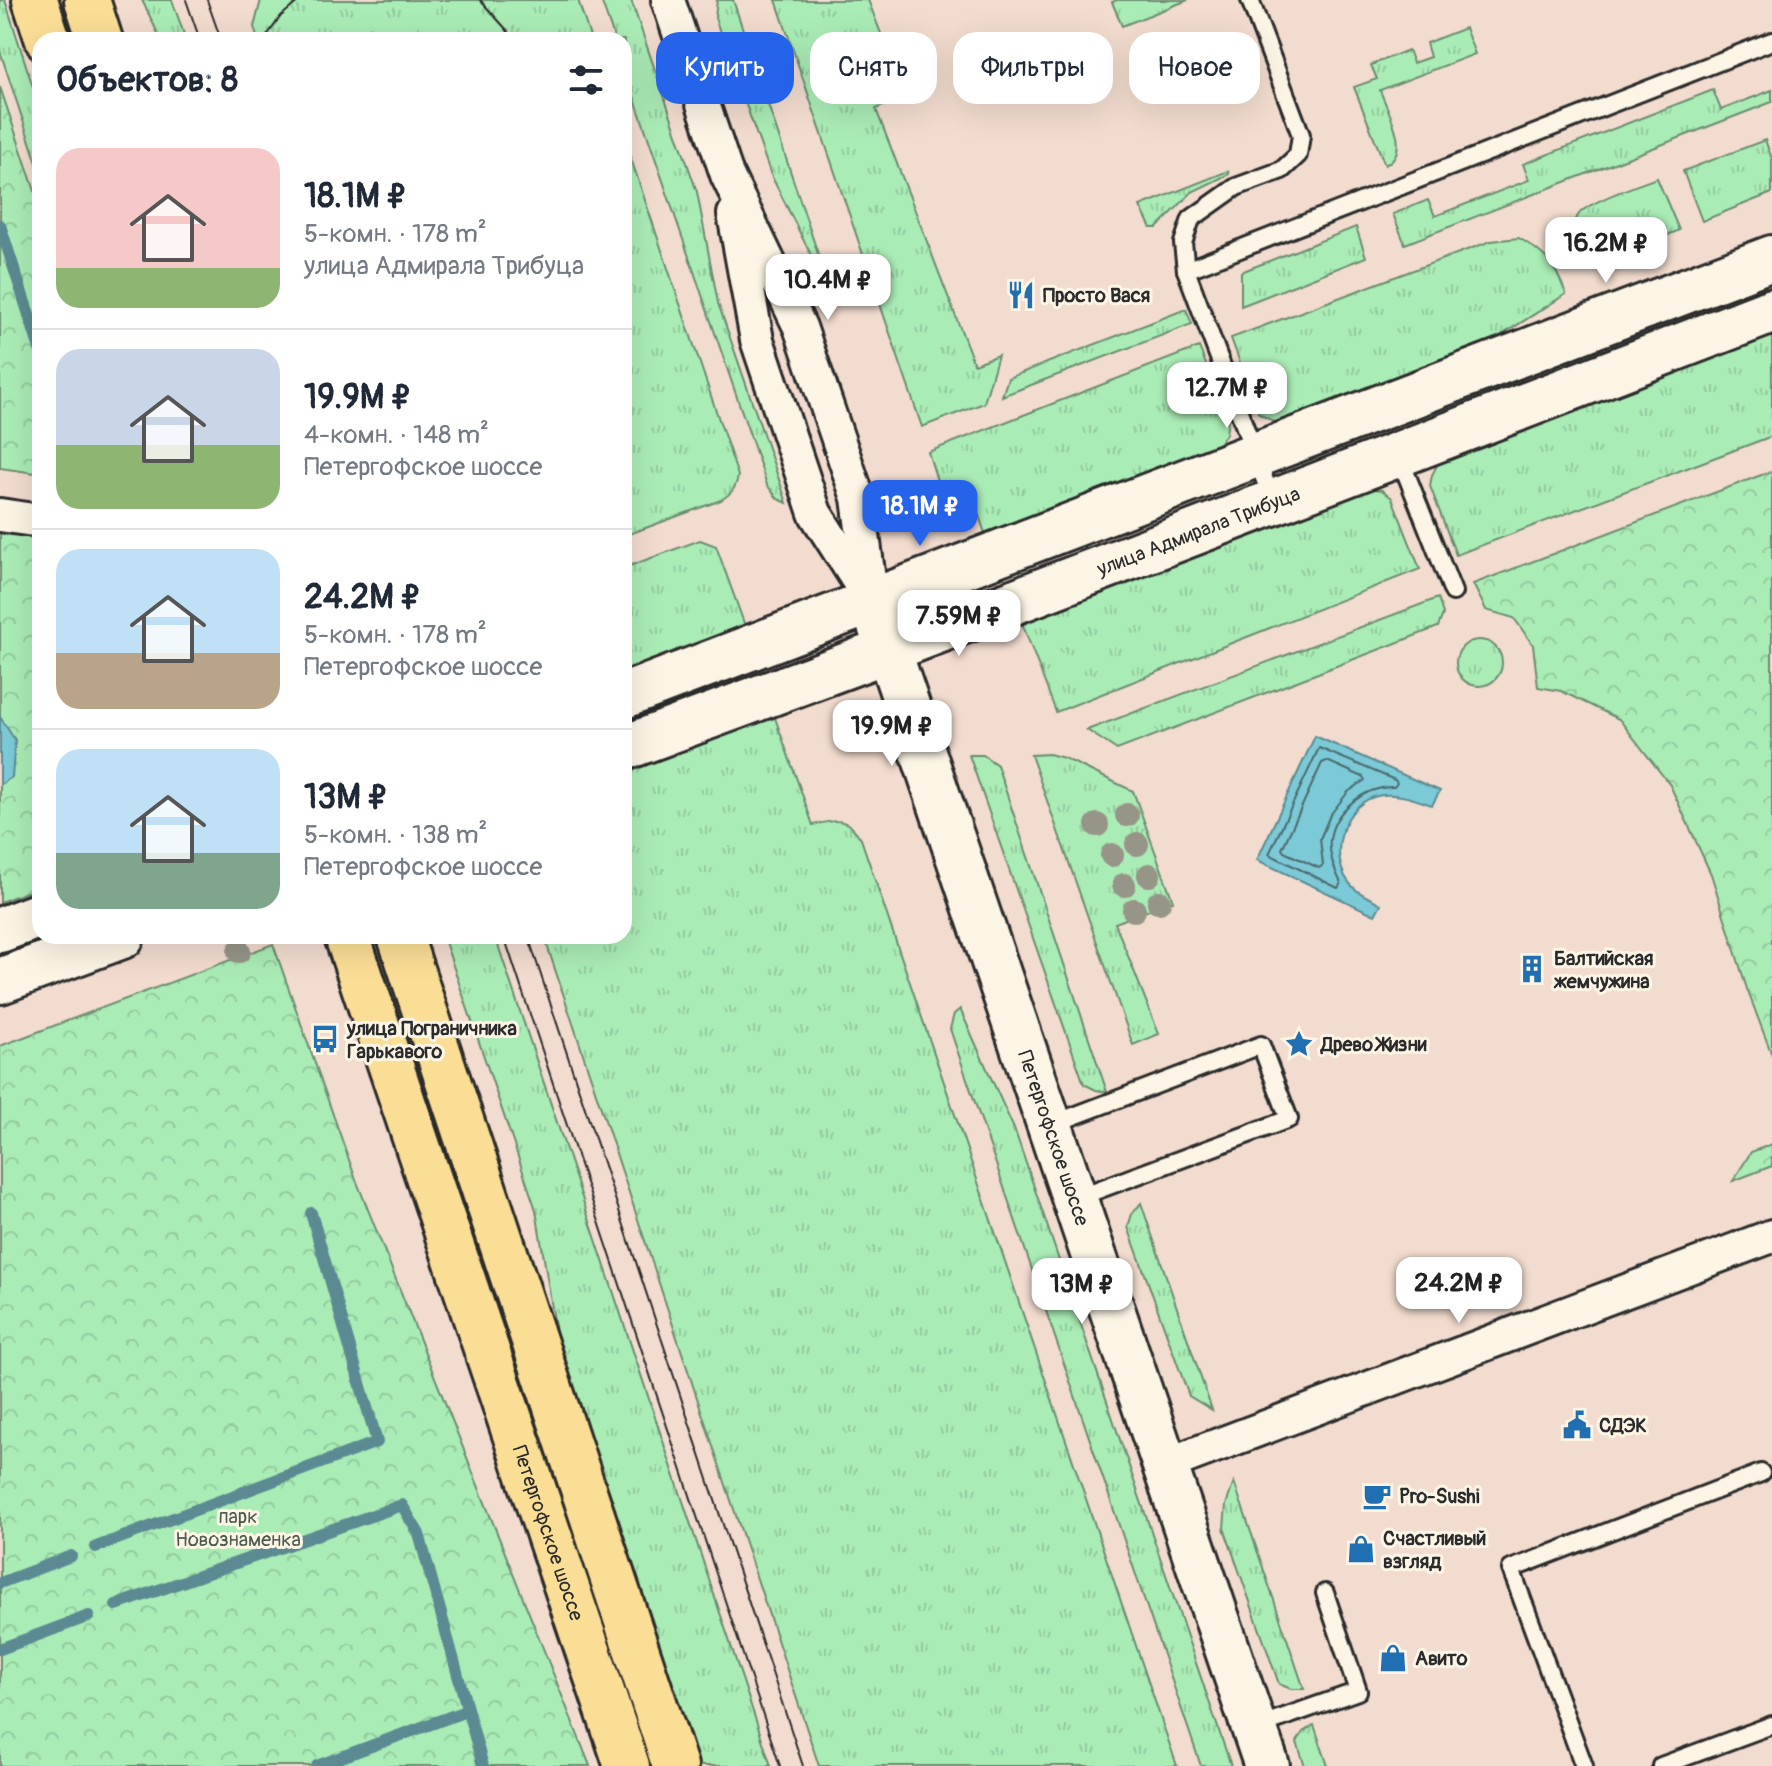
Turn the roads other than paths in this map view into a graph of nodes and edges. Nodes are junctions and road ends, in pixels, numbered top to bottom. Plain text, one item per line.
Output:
1 (35, 0) edge
2 (87, 0) edge
3 (668, 0) edge
4 (1250, 0) edge
5 (45, 32) edge
6 (97, 32) edge
7 (1772, 41) edge
8 (727, 175) junction
9 (1772, 258) edge
10 (1186, 270) junction
11 (1772, 311) edge
12 (1398, 454) junction
13 (1256, 456) junction
14 (1273, 502) junction
15 (0, 515) edge
16 (32, 520) edge
17 (1453, 592) dead end
18 (872, 602) junction
19 (888, 650) junction
20 (632, 693) edge
21 (632, 745) edge
22 (32, 918) edge
23 (0, 930) edge
24 (100, 944) edge
25 (350, 944) edge
26 (403, 944) edge
27 (0, 981) edge
28 (1050, 1125) junction
29 (1074, 1199) junction
30 (1772, 1236) edge
31 (1165, 1465) junction
32 (1761, 1473) dead end
33 (1325, 1593) dead end
34 (1772, 1725) edge
35 (1261, 1747) edge
36 (627, 1766) edge
37 (675, 1766) edge
38 (1584, 1766) edge
39 (1661, 1766) edge

1 - 5 main road
2 - 6 main road
3 - 8 street, Петергофское шоссе
4 - 10 lane
7 - 10 lane
8 - 18 street, Петергофское шоссе
8 - 18 street, Петергофское шоссе
9 - 13 street
10 - 13 lane
11 - 12 street, улица Адмирала Трибуца
12 - 14 street, улица Адмирала Трибуца
12 - 17 lane
13 - 14 lane
13 - 18 street
14 - 19 street, улица Адмирала Трибуца
15 - 16 street
18 - 19 street, Петергофское шоссе
18 - 20 street
19 - 21 street, улица Адмирала Трибуца
19 - 28 street, Петергофское шоссе
22 - 23 street
24 - 27 street
25 - 36 main road, Петергофское шоссе
26 - 37 main road
28 - 29 street, Петергофское шоссе
28 - 29 lane
29 - 31 street, Петергофское шоссе
30 - 31 street
31 - 35 street, Петергофское шоссе
32 - 38 lane
33 - 35 lane
34 - 39 lane

